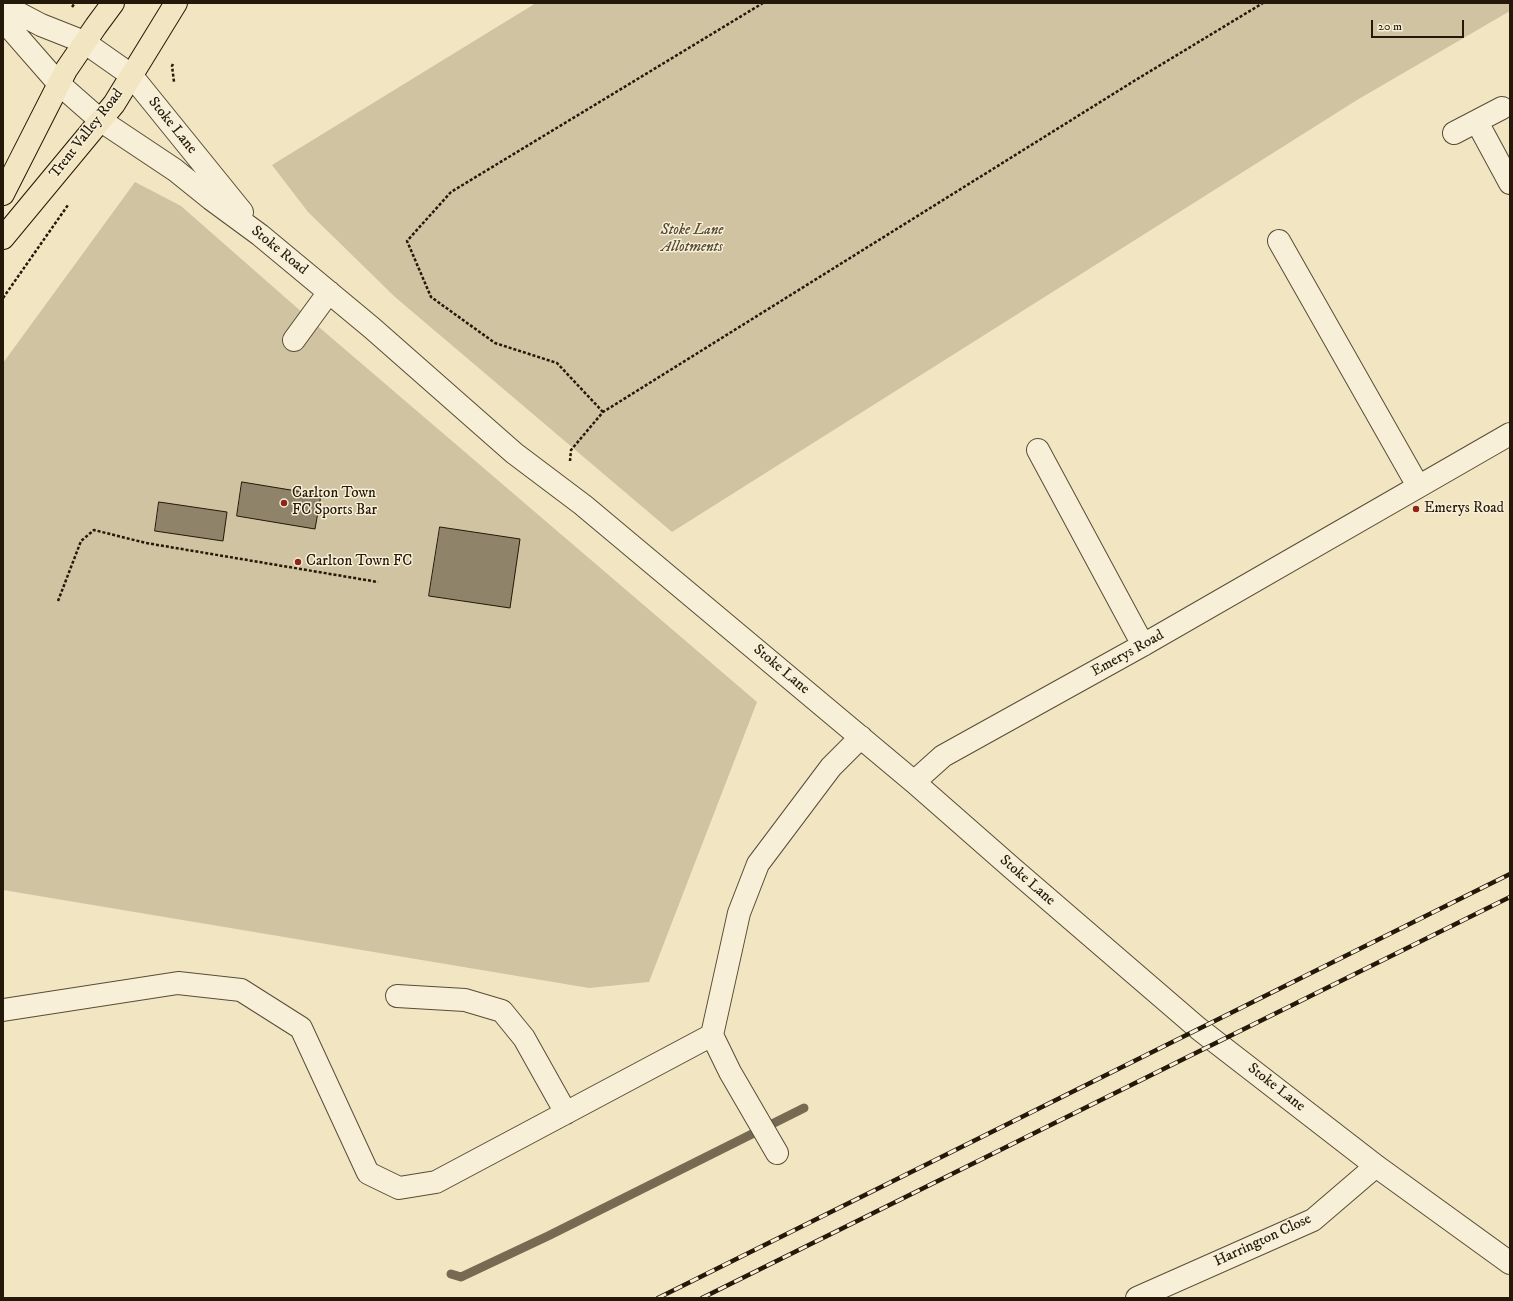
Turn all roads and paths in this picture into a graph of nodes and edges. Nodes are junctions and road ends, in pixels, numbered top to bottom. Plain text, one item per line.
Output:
1 (112, 3) edge
2 (176, 3) edge
3 (763, 3) edge
4 (1263, 3) edge
5 (3, 5) edge
6 (3, 20) edge
7 (84, 42) junction
8 (131, 75) junction
9 (59, 84) junction
10 (1502, 108) dead end
11 (100, 120) junction
12 (1476, 122) junction
13 (1454, 133) dead end
14 (1510, 183) edge
15 (3, 194) edge
16 (71, 201) dead end
17 (260, 235) junction
18 (3, 238) edge
19 (1279, 241) dead end
20 (329, 292) junction
21 (3, 298) edge
22 (294, 340) dead end
23 (603, 412) junction
24 (1510, 434) edge
25 (1038, 450) dead end
26 (1418, 486) junction
27 (560, 487) junction
28 (378, 582) dead end
29 (58, 601) dead end
30 (1144, 645) junction
31 (862, 737) junction
32 (914, 782) junction
33 (397, 996) dead end
34 (3, 1010) edge
35 (712, 1035) junction
36 (566, 1113) junction
37 (773, 1147) dead end
38 (1376, 1166) junction
39 (1510, 1263) edge
40 (1137, 1298) edge

1 - 7 main road
2 - 8 main road, Trent Valley Road
3 - 23 path
4 - 23 path
5 - 7 street, Stoke Lane
6 - 9 street, Stoke Road
7 - 8 street, Stoke Lane
7 - 9 main road
8 - 11 main road, Trent Valley Road
8 - 17 street, Stoke Lane
9 - 11 street, Stoke Road
9 - 15 main road
10 - 12 street
11 - 17 street, Stoke Road
11 - 18 main road, Trent Valley Road
12 - 13 street
12 - 14 street
16 - 21 path
17 - 20 street, Stoke Road
19 - 26 street
20 - 22 street
20 - 27 street, Stoke Road
23 - 27 path
24 - 26 street, Emerys Road
25 - 30 street
26 - 30 street, Emerys Road
27 - 31 street, Stoke Lane
28 - 29 path
30 - 32 street, Emerys Road
31 - 32 street, Stoke Lane
31 - 35 street
32 - 38 street, Stoke Lane
33 - 36 street
34 - 36 street
35 - 36 street
35 - 37 street
38 - 39 street, Stoke Lane
38 - 40 street, Harrington Close

